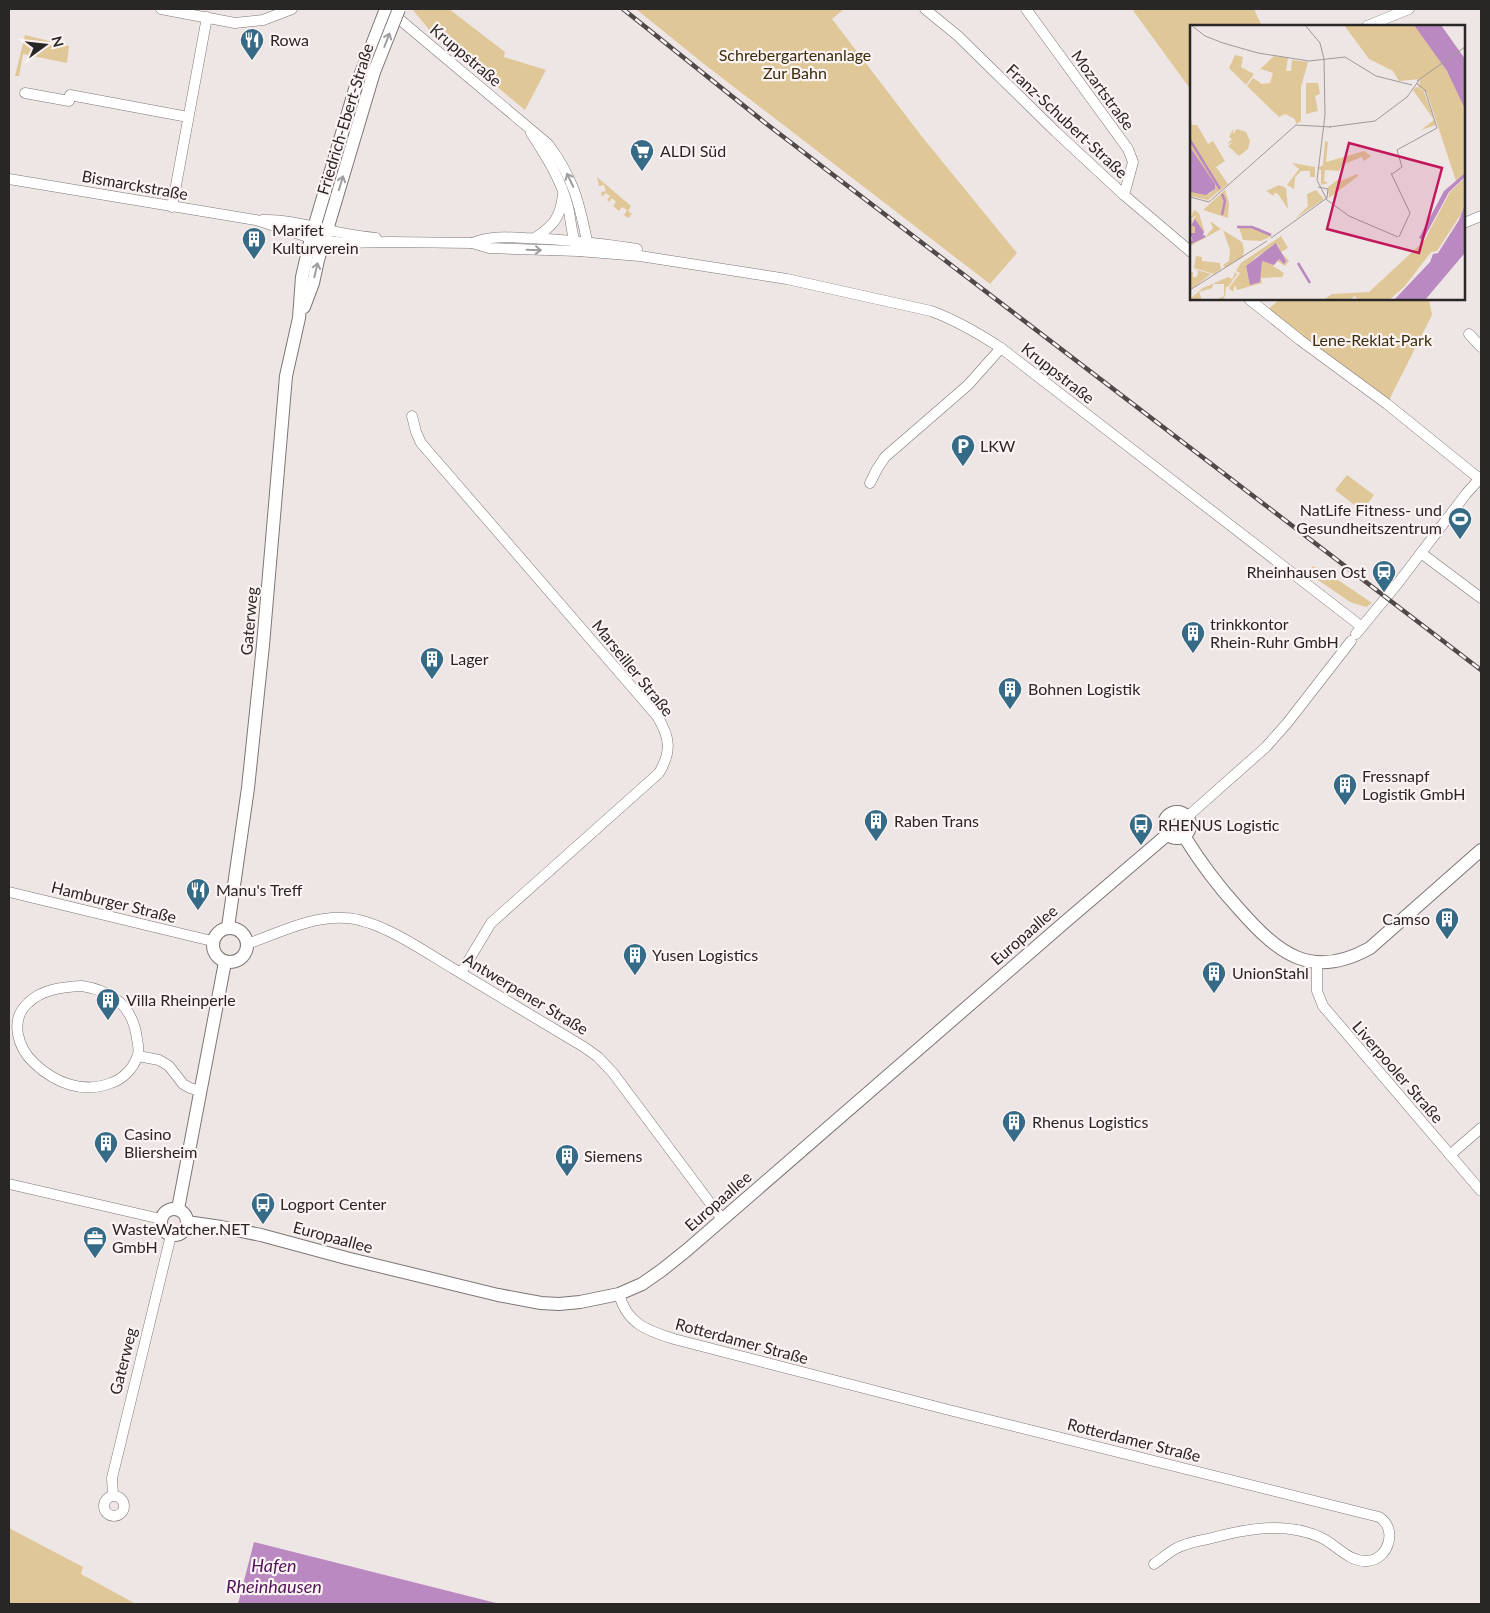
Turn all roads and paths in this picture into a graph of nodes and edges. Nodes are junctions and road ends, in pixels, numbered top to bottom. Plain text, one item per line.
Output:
1 (165, 9) edge
2 (292, 9) edge
3 (387, 9) edge
4 (399, 9) edge
5 (925, 9) edge
6 (1026, 9) edge
7 (1409, 9) edge
8 (207, 17) junction
9 (1369, 25) edge
10 (368, 70) junction
11 (26, 93) dead end
12 (188, 117) junction
13 (526, 125) junction
14 (9, 179) edge
15 (563, 191) junction
16 (1124, 195) junction
17 (172, 207) junction
18 (1481, 216) edge
19 (1465, 223) edge
20 (319, 234) junction
21 (535, 238) junction
22 (574, 240) junction
23 (587, 241) junction
24 (472, 243) junction
25 (579, 251) junction
26 (1190, 251) edge
27 (680, 262) junction
28 (1250, 300) edge
29 (1469, 334) dead end
30 (1481, 347) edge
31 (1001, 348) junction
32 (412, 416) dead end
33 (1481, 479) edge
34 (870, 483) dead end
35 (1421, 553) junction
36 (1481, 598) edge
37 (1356, 634) junction
38 (1187, 817) junction
39 (1168, 834) junction
40 (1184, 836) junction
41 (1481, 850) edge
42 (9, 892) edge
43 (228, 927) junction
44 (212, 940) junction
45 (247, 944) junction
46 (225, 962) junction
47 (1317, 962) junction
48 (461, 973) junction
49 (138, 1056) junction
50 (200, 1091) junction
51 (1481, 1128) edge
52 (1450, 1155) junction
53 (9, 1184) edge
54 (1481, 1191) edge
55 (178, 1209) junction
56 (161, 1219) junction
57 (722, 1219) junction
58 (187, 1222) junction
59 (171, 1235) junction
60 (619, 1294) junction
61 (113, 1495) dead end
62 (1154, 1564) dead end

1 - 8 street
2 - 8 street
3 - 10 main road, Friedrich-Ebert-Straße
3 - 13 street, Kruppstraße
10 -> 4 main road, Friedrich-Ebert-Straße, bridge
5 - 16 street, Franz-Schubert-Straße
6 - 16 street, Mozartstraße
7 - 9 street
8 - 12 street
10 - 20 main road, Friedrich-Ebert-Straße
11 - 12 street
12 - 17 street
13 - 15 street, Kruppstraße
23 -> 13 street, Kruppstraße
14 - 17 street, Bismarckstraße
15 - 21 street
15 - 22 street, Kruppstraße
16 - 26 street, Franz-Schubert-Straße
17 - 20 street, Bismarckstraße
18 - 19 street
20 - 24 street, Bismarckstraße
20 - 43 main road, Gaterweg
21 - 22 street, Bismarckstraße
21 - 24 street, Bismarckstraße
22 - 23 street, Bismarckstraße
22 - 25 street, Kruppstraße
23 - 25 street
23 - 27 street, Kruppstraße
24 -> 25 street, Bismarckstraße
25 - 27 street, Kruppstraße
27 - 31 street, Kruppstraße
28 - 33 street
29 - 30 street
31 - 34 street
31 - 37 street, Kruppstraße
32 - 48 street, Marseiller Straße
33 - 35 street
35 - 36 street
35 - 37 street
37 - 38 street
38 - 39 main road
38 - 40 main road
39 - 40 main road
39 - 57 main road, Europaallee
40 - 47 main road
41 - 47 main road
42 - 44 street, Hamburger Straße
43 - 44 main road
43 - 45 main road
44 - 46 main road
45 - 46 main road
45 - 48 street, Antwerpener Straße
46 - 50 main road
47 - 52 street, Liverpooler Straße
48 - 57 street, Antwerpener Straße
49 - 49 street
49 - 50 street
50 - 55 main road
51 - 52 street
52 - 54 street, Liverpooler Straße
53 - 56 street
55 - 56 main road
55 - 58 main road
56 - 59 main road
57 - 60 main road, Europaallee
58 - 59 main road
58 - 60 main road, Europaallee
59 - 61 street, Gaterweg
60 - 62 street, Rotterdamer Straße

